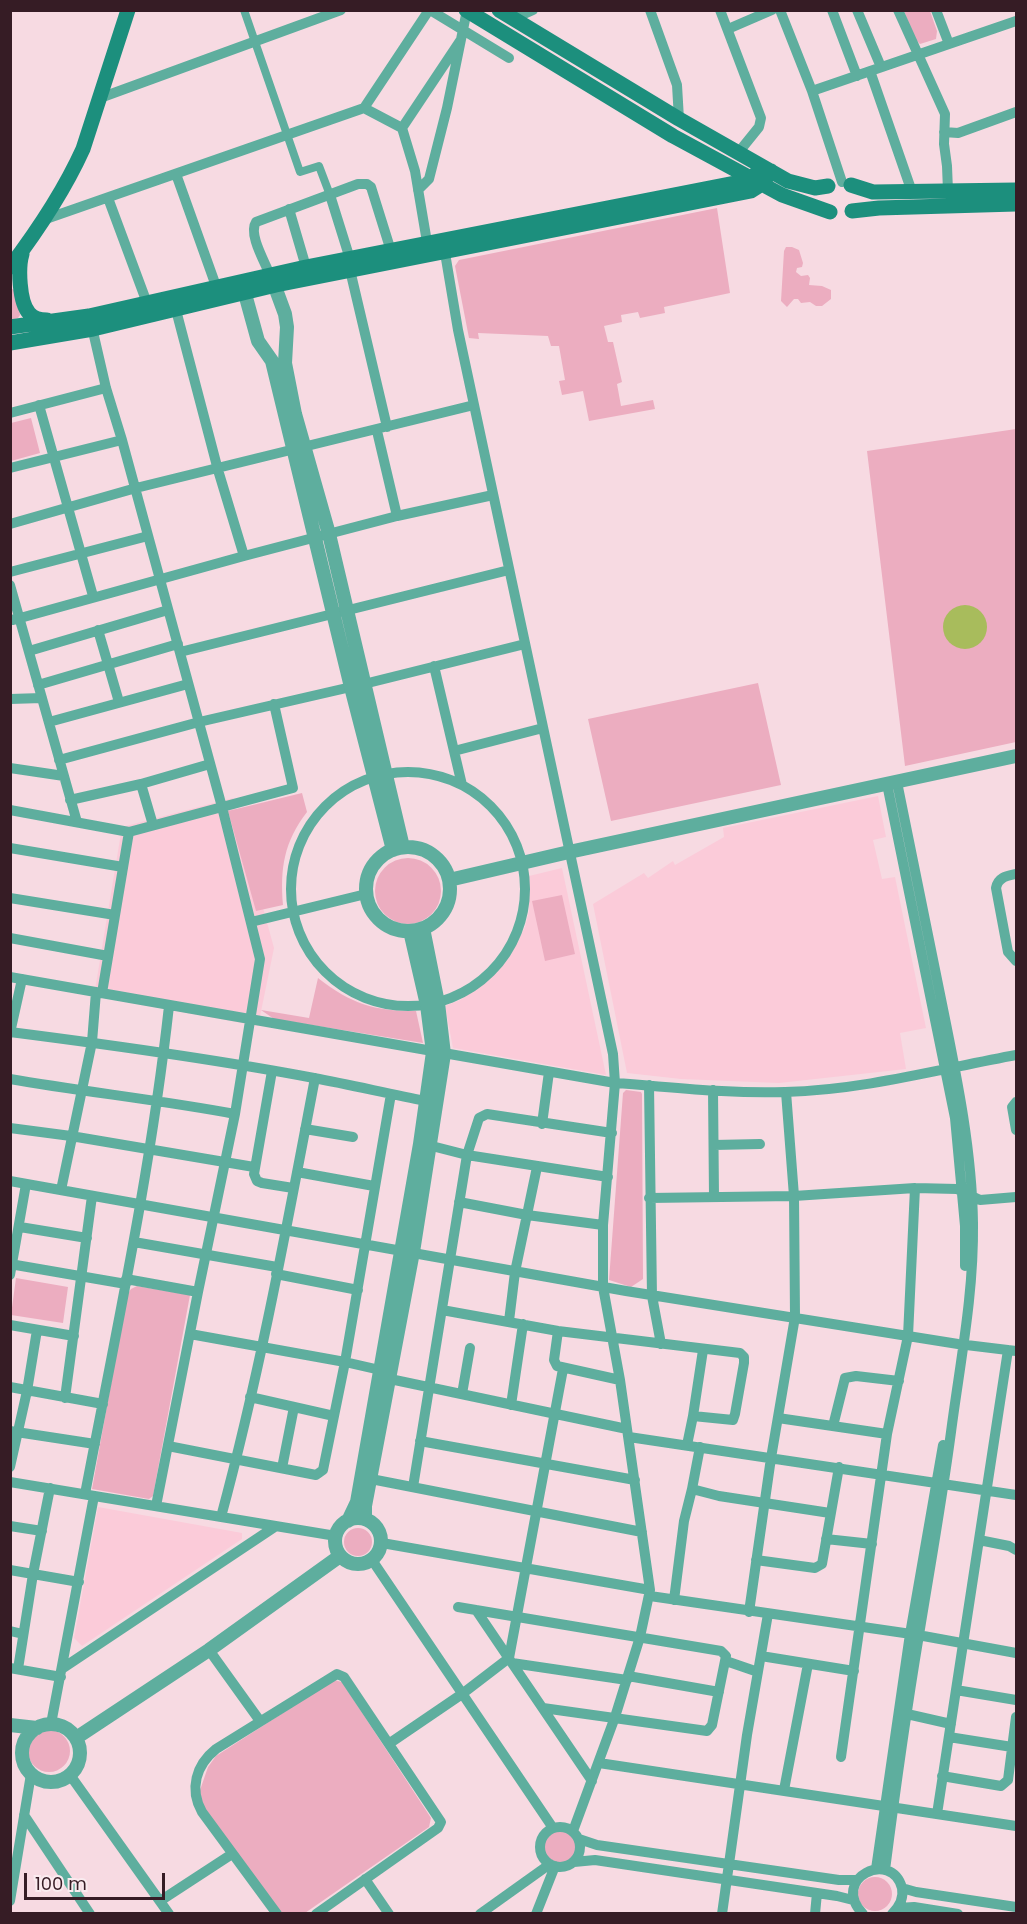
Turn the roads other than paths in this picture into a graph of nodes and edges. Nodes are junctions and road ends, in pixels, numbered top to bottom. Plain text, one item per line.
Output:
1 (128, 10) edge
2 (244, 10) edge
3 (341, 10) edge
4 (430, 10) edge
5 (499, 10) edge
6 (533, 10) edge
7 (650, 10) edge
8 (720, 10) edge
9 (772, 10) edge
10 (780, 10) edge
11 (832, 10) edge
12 (857, 10) edge
13 (898, 10) edge
14 (936, 10) edge
15 (466, 11) edge
16 (513, 19) junction
17 (1017, 21) edge
18 (728, 29) junction
19 (463, 34) junction
20 (255, 43) junction
21 (949, 45) junction
22 (917, 55) junction
23 (509, 58) dead end
24 (875, 69) junction
25 (857, 76) junction
26 (812, 91) junction
27 (100, 98) junction
28 (364, 108) junction
29 (1017, 112) edge
30 (679, 119) junction
31 (402, 128) junction
32 (944, 132) junction
33 (287, 135) junction
34 (738, 153) junction
35 (176, 174) junction
36 (762, 175) junction
37 (840, 184) junction
38 (418, 190) junction
39 (1017, 190) edge
40 (948, 191) junction
41 (912, 192) junction
42 (741, 193) junction
43 (330, 195) junction
44 (108, 198) junction
45 (796, 201) junction
46 (1017, 204) edge
47 (289, 209) junction
48 (852, 211) junction
49 (830, 212) junction
50 (43, 220) junction
51 (26, 246) junction
52 (436, 248) junction
53 (390, 251) junction
54 (350, 265) junction
55 (10, 267) edge
56 (306, 267) junction
57 (273, 280) junction
58 (216, 286) junction
59 (242, 287) junction
60 (147, 303) junction
61 (176, 310) junction
62 (65, 319) junction
63 (91, 322) junction
64 (10, 327) edge
65 (10, 343) edge
66 (285, 349) junction
67 (266, 353) junction
68 (106, 388) junction
69 (39, 405) junction
70 (474, 405) junction
71 (10, 413) edge
72 (382, 429) junction
73 (122, 440) junction
74 (299, 449) junction
75 (53, 457) junction
76 (10, 468) edge
77 (218, 470) junction
78 (136, 489) junction
79 (493, 495) junction
80 (67, 508) junction
81 (398, 516) junction
82 (10, 524) edge
83 (329, 534) junction
84 (148, 536) junction
85 (314, 539) junction
86 (81, 553) junction
87 (244, 556) junction
88 (509, 570) junction
89 (10, 572) edge
90 (160, 578) junction
91 (10, 585) edge
92 (93, 596) junction
93 (168, 610) junction
94 (339, 612) junction
95 (15, 618) edge
96 (98, 630) junction
97 (525, 644) junction
98 (179, 648) junction
99 (29, 651) junction
100 (108, 664) junction
101 (434, 666) junction
102 (188, 684) junction
103 (38, 685) junction
104 (357, 686) junction
105 (42, 698) junction
106 (10, 699) edge
107 (119, 702) junction
108 (274, 704) junction
109 (49, 722) junction
110 (199, 722) junction
111 (543, 728) junction
112 (454, 752) junction
113 (1017, 756) edge
114 (59, 760) junction
115 (210, 764) junction
116 (10, 768) edge
117 (64, 776) junction
118 (379, 776) junction
119 (892, 783) junction
120 (141, 784) junction
121 (462, 785) junction
122 (70, 800) junction
123 (222, 807) junction
124 (10, 810) edge
125 (77, 822) junction
126 (153, 825) junction
127 (129, 832) junction
128 (10, 848) edge
129 (398, 849) junction
130 (569, 852) junction
131 (523, 864) junction
132 (123, 867) junction
133 (1017, 874) edge
134 (449, 880) junction
135 (366, 894) junction
136 (10, 898) edge
137 (293, 912) junction
138 (115, 915) junction
139 (251, 922) junction
140 (417, 930) junction
141 (10, 938) edge
142 (108, 956) junction
143 (1017, 961) edge
144 (10, 977) edge
145 (22, 979) junction
146 (99, 993) junction
147 (432, 1004) junction
148 (169, 1005) junction
149 (250, 1020) junction
150 (11, 1032) edge
151 (92, 1042) junction
152 (164, 1053) junction
153 (438, 1053) junction
154 (1017, 1055) edge
155 (243, 1066) junction
156 (950, 1067) junction
157 (272, 1071) junction
158 (549, 1072) junction
159 (315, 1078) junction
160 (10, 1079) edge
161 (615, 1083) junction
162 (649, 1085) junction
163 (713, 1090) junction
164 (81, 1091) junction
165 (786, 1092) junction
166 (391, 1094) junction
167 (158, 1100) junction
168 (426, 1101) junction
169 (1017, 1102) edge
170 (235, 1114) junction
171 (542, 1124) junction
172 (10, 1128) edge
173 (305, 1128) junction
174 (1017, 1131) edge
175 (612, 1133) junction
176 (71, 1136) junction
177 (353, 1137) dead end
178 (760, 1144) dead end
179 (425, 1145) junction
180 (714, 1145) junction
181 (148, 1150) junction
182 (467, 1155) junction
183 (225, 1162) junction
184 (254, 1167) junction
185 (537, 1167) junction
186 (297, 1172) junction
187 (608, 1176) junction
188 (10, 1182) edge
189 (26, 1184) junction
190 (374, 1186) junction
191 (293, 1188) junction
192 (915, 1188) junction
193 (61, 1190) junction
194 (961, 1191) junction
195 (92, 1196) junction
196 (794, 1196) junction
197 (714, 1197) junction
198 (1017, 1197) edge
199 (650, 1198) junction
200 (972, 1198) junction
201 (459, 1202) junction
202 (141, 1204) junction
203 (527, 1215) junction
204 (213, 1218) junction
205 (603, 1225) junction
206 (20, 1227) junction
207 (285, 1230) junction
208 (87, 1238) junction
209 (134, 1242) junction
210 (365, 1245) junction
211 (408, 1251) junction
212 (206, 1253) junction
213 (450, 1260) junction
214 (11, 1268) edge
215 (277, 1271) junction
216 (515, 1272) junction
217 (82, 1277) junction
218 (126, 1282) junction
219 (603, 1287) junction
220 (357, 1290) junction
221 (198, 1292) junction
222 (652, 1296) junction
223 (442, 1310) junction
224 (795, 1317) junction
225 (509, 1321) junction
226 (523, 1324) junction
227 (10, 1325) edge
228 (37, 1330) junction
229 (558, 1331) junction
230 (190, 1334) junction
231 (74, 1336) junction
232 (908, 1336) junction
233 (612, 1338) junction
234 (661, 1344) junction
235 (961, 1345) junction
236 (261, 1348) junction
237 (471, 1348) dead end
238 (703, 1350) junction
239 (1012, 1350) edge
240 (345, 1362) junction
241 (562, 1369) junction
242 (385, 1375) junction
243 (620, 1380) junction
244 (899, 1381) junction
245 (10, 1387) edge
246 (429, 1387) junction
247 (27, 1391) junction
248 (462, 1394) junction
249 (250, 1397) junction
250 (65, 1398) junction
251 (102, 1404) junction
252 (511, 1405) junction
253 (294, 1407) junction
254 (555, 1414) junction
255 (334, 1416) junction
256 (693, 1416) junction
257 (778, 1418) junction
258 (833, 1426) junction
259 (15, 1432) edge
260 (628, 1433) junction
261 (887, 1434) junction
262 (420, 1441) junction
263 (95, 1444) junction
264 (687, 1445) junction
265 (168, 1446) junction
266 (700, 1447) junction
267 (771, 1458) junction
268 (236, 1459) junction
269 (546, 1464) junction
270 (10, 1467) edge
271 (838, 1467) junction
272 (282, 1468) junction
273 (881, 1474) junction
274 (371, 1479) junction
275 (635, 1480) junction
276 (10, 1482) edge
277 (941, 1484) junction
278 (413, 1487) junction
279 (50, 1488) junction
280 (692, 1489) junction
281 (987, 1490) junction
282 (89, 1495) junction
283 (1017, 1495) edge
284 (765, 1503) junction
285 (156, 1506) junction
286 (536, 1511) junction
287 (830, 1513) junction
288 (221, 1517) junction
289 (365, 1519) junction
290 (348, 1521) junction
291 (10, 1526) edge
292 (276, 1526) junction
293 (42, 1531) junction
294 (642, 1532) junction
295 (336, 1536) junction
296 (826, 1539) junction
297 (979, 1540) junction
298 (382, 1543) junction
299 (872, 1544) junction
300 (1017, 1550) edge
301 (340, 1556) junction
302 (372, 1560) junction
303 (756, 1560) junction
304 (525, 1569) junction
305 (10, 1570) edge
306 (33, 1574) junction
307 (79, 1582) junction
308 (650, 1593) junction
309 (674, 1600) junction
310 (458, 1607) dead end
311 (476, 1610) junction
312 (749, 1612) junction
313 (768, 1614) junction
314 (517, 1617) junction
315 (861, 1627) junction
316 (10, 1631) edge
317 (23, 1634) junction
318 (914, 1635) junction
319 (640, 1637) junction
320 (962, 1643) junction
321 (209, 1650) junction
322 (1017, 1653) edge
323 (761, 1656) junction
324 (511, 1660) junction
325 (726, 1661) junction
326 (808, 1664) junction
327 (14, 1669) edge
328 (854, 1671) junction
329 (62, 1672) junction
330 (758, 1672) junction
331 (628, 1678) junction
332 (956, 1690) junction
333 (718, 1692) junction
334 (462, 1694) junction
335 (1017, 1700) edge
336 (543, 1708) junction
337 (907, 1714) junction
338 (615, 1717) junction
339 (1017, 1717) edge
340 (260, 1721) junction
341 (951, 1724) junction
342 (10, 1725) edge
343 (44, 1726) junction
344 (1015, 1734) edge
345 (949, 1737) junction
346 (76, 1738) junction
347 (390, 1743) junction
348 (1012, 1747) junction
349 (841, 1757) dead end
350 (10, 1759) edge
351 (599, 1763) junction
352 (29, 1771) junction
353 (70, 1775) junction
354 (942, 1776) junction
355 (592, 1781) junction
356 (740, 1783) junction
357 (784, 1791) junction
358 (889, 1807) junction
359 (937, 1814) junction
360 (24, 1815) junction
361 (1017, 1826) edge
362 (553, 1828) junction
363 (576, 1835) junction
364 (232, 1854) junction
365 (574, 1862) junction
366 (552, 1865) junction
367 (729, 1865) junction
368 (880, 1870) junction
369 (365, 1879) junction
370 (727, 1879) junction
371 (857, 1880) junction
372 (902, 1888) junction
373 (817, 1893) junction
374 (854, 1900) junction
375 (10, 1901) edge
376 (160, 1901) junction
377 (1017, 1906) edge
378 (895, 1911) edge
379 (90, 1914) edge
380 (169, 1914) edge
381 (277, 1914) edge
382 (316, 1914) edge
383 (389, 1914) edge
384 (480, 1914) edge
385 (536, 1914) edge
386 (722, 1914) edge
387 (815, 1914) edge
388 (863, 1914) edge
389 (958, 1914) edge

1 - 27 main road
2 - 20 street
3 - 20 street
4 - 19 street
4 - 28 street
5 - 16 main road
6 - 16 street
7 - 30 street
8 - 18 street
9 - 18 street
10 - 26 street
11 - 25 street
12 - 24 street
13 - 22 street
14 - 21 street
15 - 19 street
15 - 36 main road
16 - 30 main road
17 - 21 street
18 - 34 street
19 - 23 street
19 - 31 street
19 - 38 street
20 - 27 street
20 - 33 street
21 - 22 street
22 - 24 street
22 - 32 street
24 - 25 street
24 - 41 street
25 - 26 street
26 - 37 street
27 - 50 main road
28 - 31 street
28 - 33 street
29 - 32 street
30 - 34 main road
31 - 38 street
32 - 40 street
33 - 35 street
33 - 43 street
34 - 36 main road
35 - 44 street
35 - 58 street
36 - 37 main road
36 - 42 main road
36 - 45 main road
36 - 52 main road
37 - 41 main road
37 - 48 main road
37 - 49 main road
38 - 52 street
39 - 40 main road
40 - 41 main road
42 - 45 main road
42 - 52 main road
43 - 47 street
43 - 53 street
43 - 54 street
44 - 50 street
44 - 60 street
45 - 49 main road
46 - 48 main road
47 - 56 street
47 - 57 street
48 - 49 main road
50 - 51 main road
51 - 55 main road
51 - 62 main road
52 - 53 main road
52 - 54 main road
52 - 70 street
53 - 54 main road
54 - 56 main road
54 - 57 main road
54 - 72 street
56 - 57 main road
57 - 59 main road
57 - 66 street
58 - 59 main road
58 - 60 main road
59 - 61 main road
59 - 67 street
60 - 63 main road
61 - 63 main road
61 - 77 street
62 - 63 main road
62 - 64 main road
63 - 65 main road
63 - 68 street
66 - 67 street
66 - 74 street
67 - 74 street
68 - 69 street
68 - 73 street
69 - 71 street
69 - 75 street
70 - 72 street
70 - 79 street
72 - 74 street
72 - 81 street
73 - 75 street
73 - 78 street
74 - 77 street
74 - 83 street
74 - 85 street
75 - 76 street
75 - 80 street
77 - 78 street
77 - 87 street
78 - 80 street
78 - 84 street
79 - 81 street
79 - 88 street
80 - 82 street
80 - 86 street
81 - 83 street
83 - 85 street
83 - 94 street
84 - 86 street
84 - 90 street
85 - 87 street
85 - 94 street
86 - 89 street
86 - 92 street
87 - 90 street
88 - 94 street
88 - 97 street
90 - 92 street
90 - 93 street
91 - 95 street
92 - 95 street
93 - 96 street
93 - 98 street
94 - 98 street
94 - 104 street
95 - 99 street
96 - 99 street
96 - 100 street
97 - 101 street
97 - 111 street
98 - 100 street
98 - 102 street
99 - 103 street
100 - 103 street
100 - 107 street
101 - 104 street
101 - 112 street
102 - 107 street
102 - 110 street
103 - 105 street
104 - 108 street
104 - 118 street
105 - 106 street
105 - 109 street
107 - 109 street
108 - 110 street
108 - 123 street
109 - 114 street
110 - 114 street
110 - 115 street
111 - 112 street
111 - 130 street
112 - 121 street
113 - 119 street
114 - 117 street
115 - 120 street
115 - 123 street
116 - 117 street
117 - 122 street
118 - 121 street
118 - 129 street
118 - 137 street
119 - 130 street
119 - 156 street
120 - 122 street
120 - 126 street
121 - 131 street
122 - 125 street
123 - 126 street
123 - 139 street
124 - 125 street
125 - 127 street
126 - 127 street
127 - 132 street
128 - 132 street
129 - 134 street
129 - 135 street
130 - 131 street
130 - 161 street
131 - 134 street
131 - 147 street
132 - 138 street
133 - 143 street
134 - 140 street
135 - 137 street
135 - 140 street
136 - 138 street
137 - 139 street
137 - 147 street
138 - 142 street
139 - 149 street
140 - 147 street
141 - 142 street
142 - 146 street
144 - 145 street
145 - 146 street
145 - 150 street
146 - 148 street
146 - 151 street
147 - 153 street
148 - 149 street
148 - 152 street
149 - 153 street
149 - 155 street
150 - 151 street
151 - 152 street
151 - 164 street
152 - 155 street
152 - 167 street
153 - 158 street
153 - 168 street
153 - 179 street
154 - 156 street
155 - 157 street
155 - 170 street
156 - 165 street
156 - 194 street
156 - 200 street
157 - 159 street
157 - 184 street
158 - 161 street
158 - 171 street
159 - 166 street
159 - 173 street
160 - 164 street
161 - 162 street
161 - 175 street
162 - 163 street
162 - 199 street
163 - 165 street
163 - 180 street
164 - 167 street
164 - 176 street
165 - 196 street
166 - 168 street
166 - 190 street
167 - 170 street
167 - 181 street
168 - 179 street
169 - 174 street
170 - 183 street
171 - 175 street
171 - 182 street
172 - 176 street
173 - 177 street
173 - 186 street
175 - 187 street
176 - 181 street
176 - 193 street
178 - 180 street
179 - 182 street
179 - 211 street
180 - 197 street
181 - 183 street
181 - 202 street
182 - 185 street
182 - 201 street
183 - 184 street
183 - 204 street
184 - 191 street
185 - 187 street
185 - 203 street
186 - 190 street
186 - 191 street
187 - 205 street
188 - 189 street
189 - 193 street
189 - 206 street
190 - 210 street
191 - 207 street
192 - 194 street
192 - 196 street
192 - 232 street
193 - 195 street
194 - 200 street
194 - 235 street
195 - 202 street
195 - 208 street
196 - 197 street
196 - 224 street
197 - 199 street
198 - 200 street
199 - 222 street
200 - 235 street
201 - 203 street
201 - 213 street
202 - 204 street
202 - 209 street
203 - 205 street
203 - 216 street
204 - 207 street
204 - 212 street
205 - 219 street
206 - 208 street
206 - 214 street
207 - 210 street
207 - 215 street
208 - 217 street
209 - 212 street
209 - 218 street
210 - 211 street
210 - 220 street
211 - 213 street
211 - 242 street
212 - 215 street
212 - 221 street
213 - 216 street
213 - 223 street
214 - 217 street
215 - 220 street
215 - 236 street
216 - 219 street
216 - 225 street
217 - 218 street
217 - 231 street
218 - 221 street
218 - 251 street
219 - 222 street
219 - 233 street
220 - 240 street
221 - 230 street
222 - 224 street
222 - 234 street
223 - 225 street
223 - 246 street
224 - 232 street
224 - 257 street
225 - 226 street
226 - 229 street
226 - 252 street
227 - 228 street
228 - 231 street
228 - 247 street
229 - 233 street
229 - 241 street
230 - 236 street
230 - 265 street
231 - 250 street
232 - 235 street
232 - 244 street
233 - 234 street
233 - 243 street
234 - 238 street
235 - 239 street
235 - 277 street
236 - 240 street
236 - 249 street
237 - 248 street
238 - 256 street
238 - 256 street
239 - 281 street
240 - 242 street
240 - 255 street
241 - 243 street
241 - 254 street
242 - 246 street
242 - 274 street
242 - 290 street
243 - 260 street
244 - 258 street
244 - 261 street
245 - 247 street
246 - 248 street
246 - 262 street
247 - 250 street
247 - 259 street
248 - 252 street
249 - 253 street
249 - 268 street
250 - 251 street
251 - 263 street
252 - 254 street
253 - 255 street
253 - 272 street
254 - 260 street
254 - 269 street
255 - 272 street
256 - 264 street
257 - 258 street
257 - 267 street
258 - 261 street
259 - 263 street
259 - 270 street
260 - 264 street
260 - 275 street
261 - 273 street
262 - 269 street
262 - 278 street
263 - 282 street
264 - 266 street
265 - 268 street
265 - 285 street
266 - 267 street
266 - 280 street
267 - 271 street
267 - 284 street
268 - 272 street
268 - 288 street
269 - 275 street
269 - 286 street
271 - 273 street
271 - 287 street
273 - 277 street
273 - 299 street
274 - 278 street
274 - 289 street
275 - 294 street
276 - 279 street
277 - 281 street
277 - 318 street
278 - 286 street
279 - 282 street
279 - 293 street
280 - 284 street
280 - 309 street
281 - 283 street
281 - 297 street
282 - 285 street
282 - 307 street
284 - 287 street
284 - 303 street
285 - 288 street
286 - 294 street
286 - 304 street
287 - 296 street
288 - 292 street
289 - 290 street
289 - 298 street
290 - 295 street
291 - 293 street
292 - 295 street
292 - 329 street
293 - 306 street
294 - 308 street
295 - 301 street
296 - 299 street
296 - 303 street
297 - 300 street
297 - 320 street
298 - 302 street
298 - 304 street
299 - 315 street
301 - 302 street
301 - 321 street
302 - 334 street
303 - 312 street
304 - 308 street
304 - 314 street
305 - 306 street
306 - 307 street
306 - 317 street
307 - 329 street
308 - 309 street
308 - 319 street
309 - 312 street
310 - 311 street
311 - 314 street
311 - 324 street
312 - 313 street
313 - 315 street
313 - 323 street
314 - 319 street
314 - 324 street
315 - 318 street
315 - 328 street
316 - 317 street
317 - 327 street
318 - 320 street
318 - 337 street
318 - 358 street
319 - 325 street
319 - 331 street
320 - 322 street
320 - 332 street
321 - 340 street
321 - 346 street
323 - 326 street
323 - 330 street
324 - 331 street
324 - 334 street
324 - 336 street
325 - 330 street
325 - 333 street
326 - 328 street
326 - 357 street
327 - 329 street
328 - 349 street
329 - 343 street
330 - 356 street
331 - 333 street
331 - 338 street
332 - 335 street
332 - 341 street
333 - 338 street
334 - 347 street
334 - 362 street
336 - 338 street
336 - 355 street
337 - 341 street
337 - 358 street
338 - 351 street
339 - 344 street
340 - 347 street
340 - 364 street
341 - 345 street
342 - 343 street
343 - 346 street
343 - 352 street
344 - 348 street
345 - 348 street
345 - 354 street
346 - 353 street
347 - 369 street
348 - 354 street
350 - 352 street
351 - 355 street
351 - 356 street
352 - 353 street
352 - 360 street
353 - 376 street
354 - 359 street
355 - 363 street
356 - 357 street
356 - 367 street
357 - 358 street
358 - 359 street
358 - 368 street
359 - 361 street
360 - 375 street
360 - 379 street
362 - 363 street
362 - 366 street
363 - 365 street
363 - 367 street
364 - 376 street
364 - 381 street
365 - 366 street
365 - 370 street
366 - 384 street
366 - 385 street
367 - 370 street
367 - 371 street
368 - 371 street
368 - 372 street
369 - 382 street
369 - 383 street
370 - 373 street
370 - 386 street
371 - 374 street
372 - 377 street
372 - 378 street
373 - 374 street
373 - 387 street
374 - 388 street
376 - 380 street
378 - 389 street

